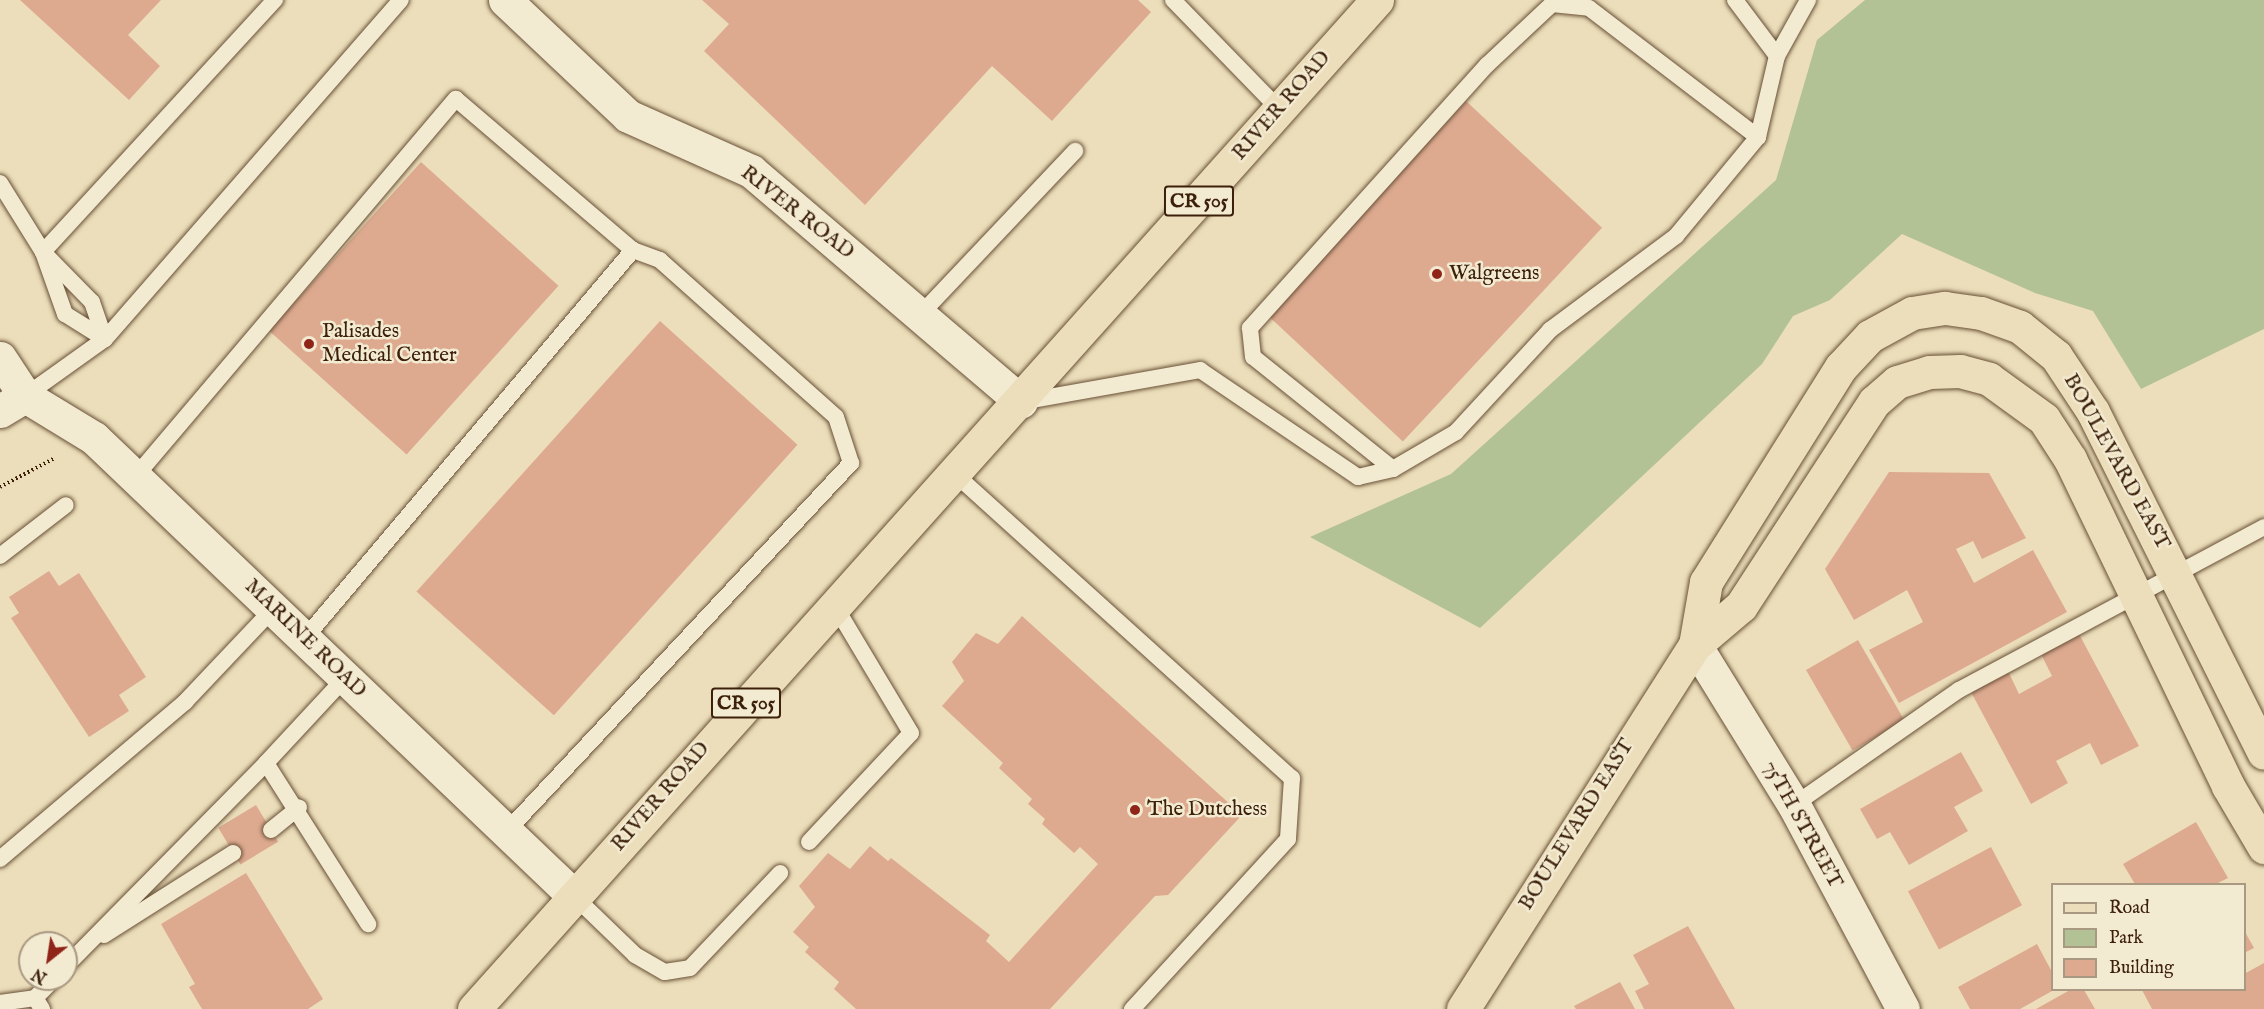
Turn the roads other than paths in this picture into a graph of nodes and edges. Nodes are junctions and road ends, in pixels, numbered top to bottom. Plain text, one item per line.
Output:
1 (275, 0) edge
2 (400, 0) edge
3 (505, 0) edge
4 (1173, 0) edge
5 (1377, 0) edge
6 (1734, 0) edge
7 (1808, 0) edge
8 (1778, 56) junction
9 (1279, 109) junction
10 (1758, 137) junction
11 (1075, 151) dead end
12 (0, 183) edge
13 (633, 250) junction
14 (44, 252) junction
15 (920, 315) junction
16 (105, 339) junction
17 (0, 358) edge
18 (1021, 402) junction
19 (12, 404) edge
20 (1393, 469) junction
21 (956, 474) junction
22 (135, 477) junction
23 (66, 505) dead end
24 (2264, 527) edge
25 (0, 556) edge
26 (2176, 576) junction
27 (2132, 595) junction
28 (835, 606) junction
29 (273, 609) junction
30 (304, 639) junction
31 (1695, 645) junction
32 (345, 678) junction
33 (2264, 753) edge
34 (266, 763) junction
35 (1794, 805) junction
36 (299, 807) junction
37 (271, 830) dead end
38 (507, 831) junction
39 (809, 842) dead end
40 (2264, 847) edge
41 (233, 853) dead end
42 (0, 860) edge
43 (780, 873) dead end
44 (574, 896) junction
45 (368, 924) dead end
46 (82, 949) junction
47 (78, 953) edge
48 (47, 991) edge
49 (0, 1003) edge
50 (39, 1004) edge
51 (474, 1009) edge
52 (1132, 1009) edge
53 (1463, 1009) edge
54 (1903, 1009) edge

1 - 14 lane
2 - 16 lane
3 - 15 street, RIVER ROAD
4 - 9 lane
5 - 9 main road, RIVER ROAD / CR 505
6 - 8 lane
7 - 8 lane
8 - 10 lane
9 - 18 main road, RIVER ROAD / CR 505
10 - 20 lane
10 - 20 lane
11 - 15 lane
12 - 14 lane
13 - 22 lane
13 - 30 lane
13 - 38 lane
14 - 16 lane
14 - 16 lane
15 - 18 street, RIVER ROAD
16 - 19 lane
17 - 19 street, MARINE ROAD
18 - 20 lane
18 - 21 main road, RIVER ROAD / CR 505
19 - 22 street, MARINE ROAD
21 - 28 main road, RIVER ROAD / CR 505
21 - 52 lane
22 - 29 street, MARINE ROAD
23 - 25 lane
24 - 26 lane
26 - 27 lane
26 - 31 main road, BOULEVARD EAST
26 - 33 main road, BOULEVARD EAST
27 - 31 main road, BOULEVARD EAST
27 - 35 lane
27 - 40 main road, BOULEVARD EAST
28 - 39 lane
28 - 44 main road, RIVER ROAD / CR 505
29 - 30 street, MARINE ROAD
29 - 42 lane
30 - 32 street, MARINE ROAD
31 - 35 street, 75TH STREET
31 - 53 main road, BOULEVARD EAST
32 - 34 lane
32 - 38 street, MARINE ROAD
34 - 36 lane
34 - 46 lane
35 - 54 street, 75TH STREET
36 - 37 lane
36 - 45 lane
38 - 44 street, MARINE ROAD
41 - 46 lane
43 - 44 lane
44 - 51 main road, RIVER ROAD / CR 505
46 - 47 lane
48 - 50 lane
49 - 50 lane

